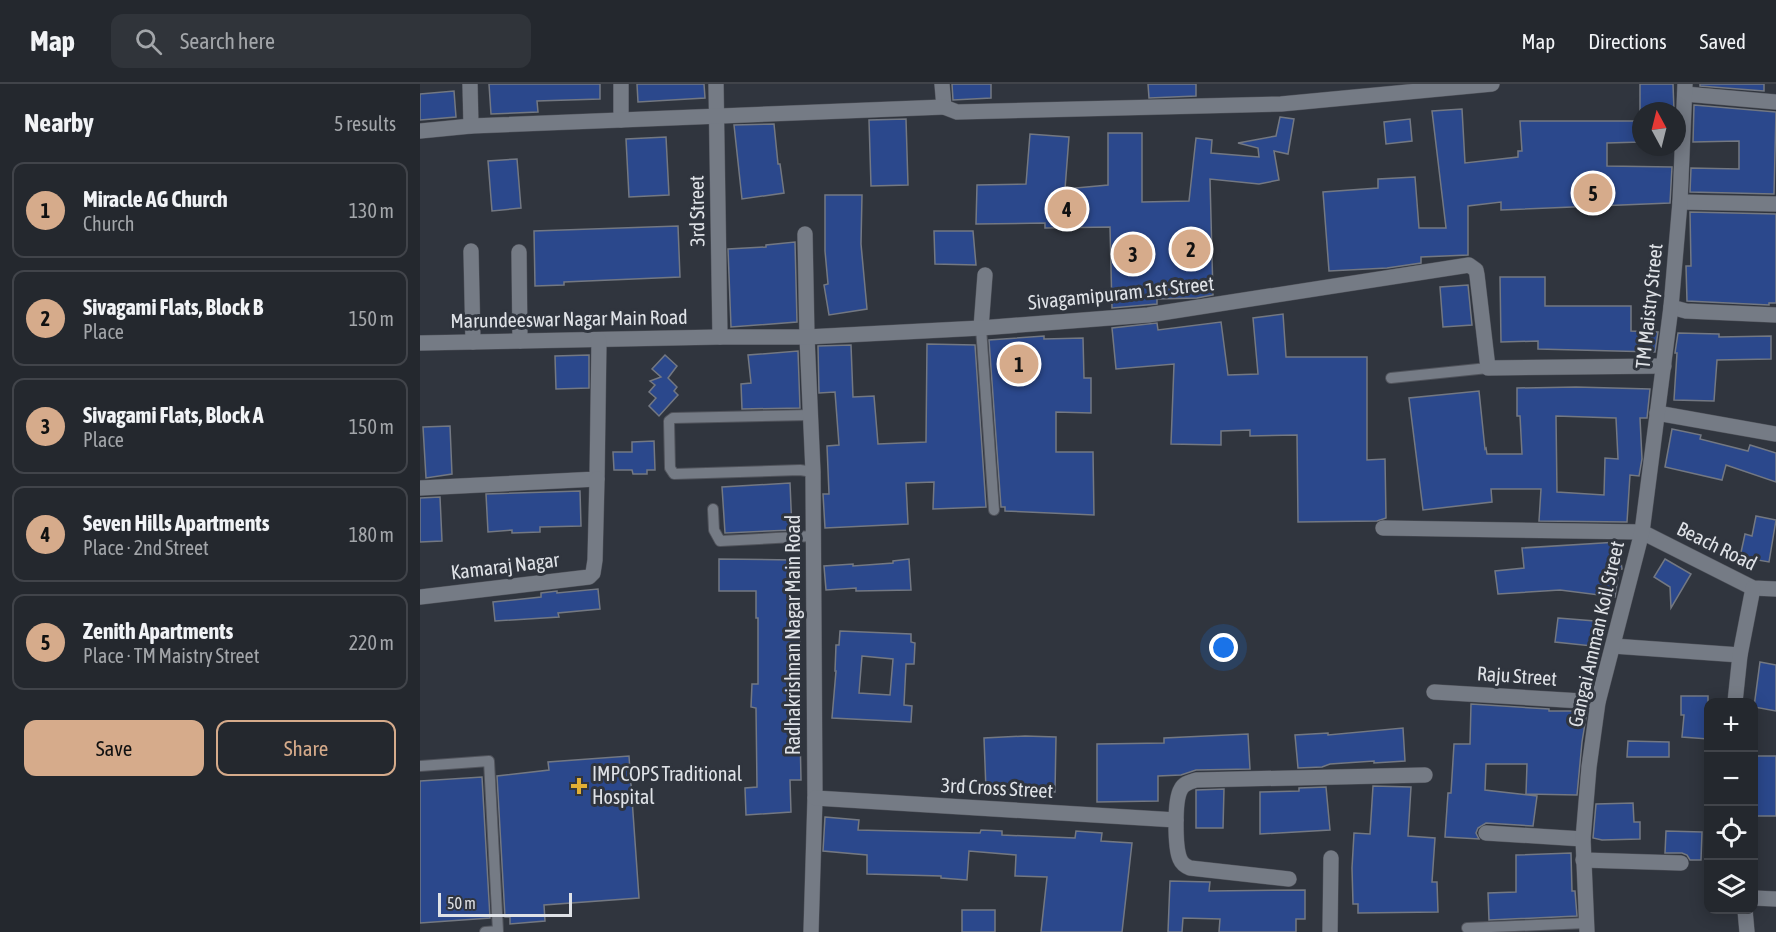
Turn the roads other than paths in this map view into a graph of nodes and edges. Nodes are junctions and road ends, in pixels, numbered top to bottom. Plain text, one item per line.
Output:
1 (470, 84) edge
2 (621, 84) edge
3 (716, 84) edge
4 (942, 84) edge
5 (1492, 84) edge
6 (1685, 89) edge
7 (1776, 102) edge
8 (944, 107) junction
9 (717, 116) junction
10 (621, 120) junction
11 (471, 126) junction
12 (420, 131) edge
13 (1680, 202) junction
14 (1776, 204) edge
15 (805, 234) dead end
16 (471, 251) dead end
17 (519, 252) dead end
18 (985, 275) dead end
19 (1671, 307) junction
20 (1776, 315) edge
21 (981, 328) junction
22 (720, 337) junction
23 (807, 337) junction
24 (599, 340) junction
25 (520, 341) junction
26 (473, 342) junction
27 (420, 343) edge
28 (1664, 366) junction
29 (1488, 368) junction
30 (1391, 378) dead end
31 (1657, 413) junction
32 (810, 415) junction
33 (1776, 434) edge
34 (813, 472) junction
35 (597, 479) junction
36 (420, 488) edge
37 (713, 509) dead end
38 (994, 510) dead end
39 (1383, 528) dead end
40 (1642, 532) junction
41 (813, 536) junction
42 (1754, 588) junction
43 (1776, 588) edge
44 (420, 597) edge
45 (1613, 646) junction
46 (1740, 655) junction
47 (1434, 692) dead end
48 (1735, 698) edge
49 (1598, 702) junction
50 (420, 766) edge
51 (1425, 775) dead end
52 (815, 798) junction
53 (1176, 820) junction
54 (1486, 833) dead end
55 (1583, 839) junction
56 (1331, 858) dead end
57 (1583, 861) junction
58 (1681, 863) dead end
59 (1289, 879) dead end
60 (1758, 898) edge
61 (1776, 899) edge
62 (1745, 914) edge
63 (1587, 927) edge
64 (1467, 928) dead end
65 (485, 932) edge
66 (810, 932) edge
67 (1330, 932) edge
68 (1746, 932) edge

1 - 11 street
2 - 10 street
3 - 9 street, 3rd Street
4 - 8 street
5 - 8 street
6 - 7 street
6 - 13 street, TM Maistry Street
8 - 9 street
9 - 10 street
9 - 22 street, 3rd Street
10 - 11 street
11 - 12 street
13 - 14 street
13 - 19 street, TM Maistry Street
15 - 23 street, Radhakrishnan Nagar Main Road
16 - 26 street
17 - 25 street
18 - 21 street
19 - 20 street
19 - 28 street, TM Maistry Street
21 - 23 street, Sivagamipuram 1st Street
21 - 29 street, Sivagamipuram 1st Street
21 - 38 lane
22 - 23 street, Marundeeswar Nagar Main Road
22 - 24 street, Marundeeswar Nagar Main Road
23 - 32 street, Radhakrishnan Nagar Main Road
24 - 25 street, Marundeeswar Nagar Main Road
24 - 35 street
25 - 26 street, Marundeeswar Nagar Main Road
26 - 27 street, Marundeeswar Nagar Main Road
28 - 29 street
28 - 31 street, TM Maistry Street
29 - 30 lane
31 - 33 street
31 - 40 street, TM Maistry Street
32 - 34 street, Radhakrishnan Nagar Main Road
32 - 34 lane
34 - 41 street, Radhakrishnan Nagar Main Road
35 - 36 street
35 - 44 street, Kamaraj Nagar
37 - 41 lane
39 - 40 street, Gangai Amman Koil Street
40 - 42 street, Beach Road
40 - 45 street, Gangai Amman Koil Street
41 - 52 street, Radhakrishnan Nagar Main Road
42 - 43 street, Beach Road
42 - 46 street
45 - 46 street
45 - 49 street, Gangai Amman Koil Street
46 - 48 street
47 - 49 street, Raju Street
49 - 55 street, Gangai Amman Koil Street
50 - 65 lane
51 - 53 street
52 - 53 street, 3rd Cross Street
52 - 66 street, Radhakrishnan Nagar Main Road
53 - 59 street
54 - 55 street
55 - 57 street, Gangai Amman Koil Street
56 - 67 street
57 - 58 street
57 - 63 street, Gangai Amman Koil Street
60 - 61 street
62 - 68 street
63 - 64 lane

